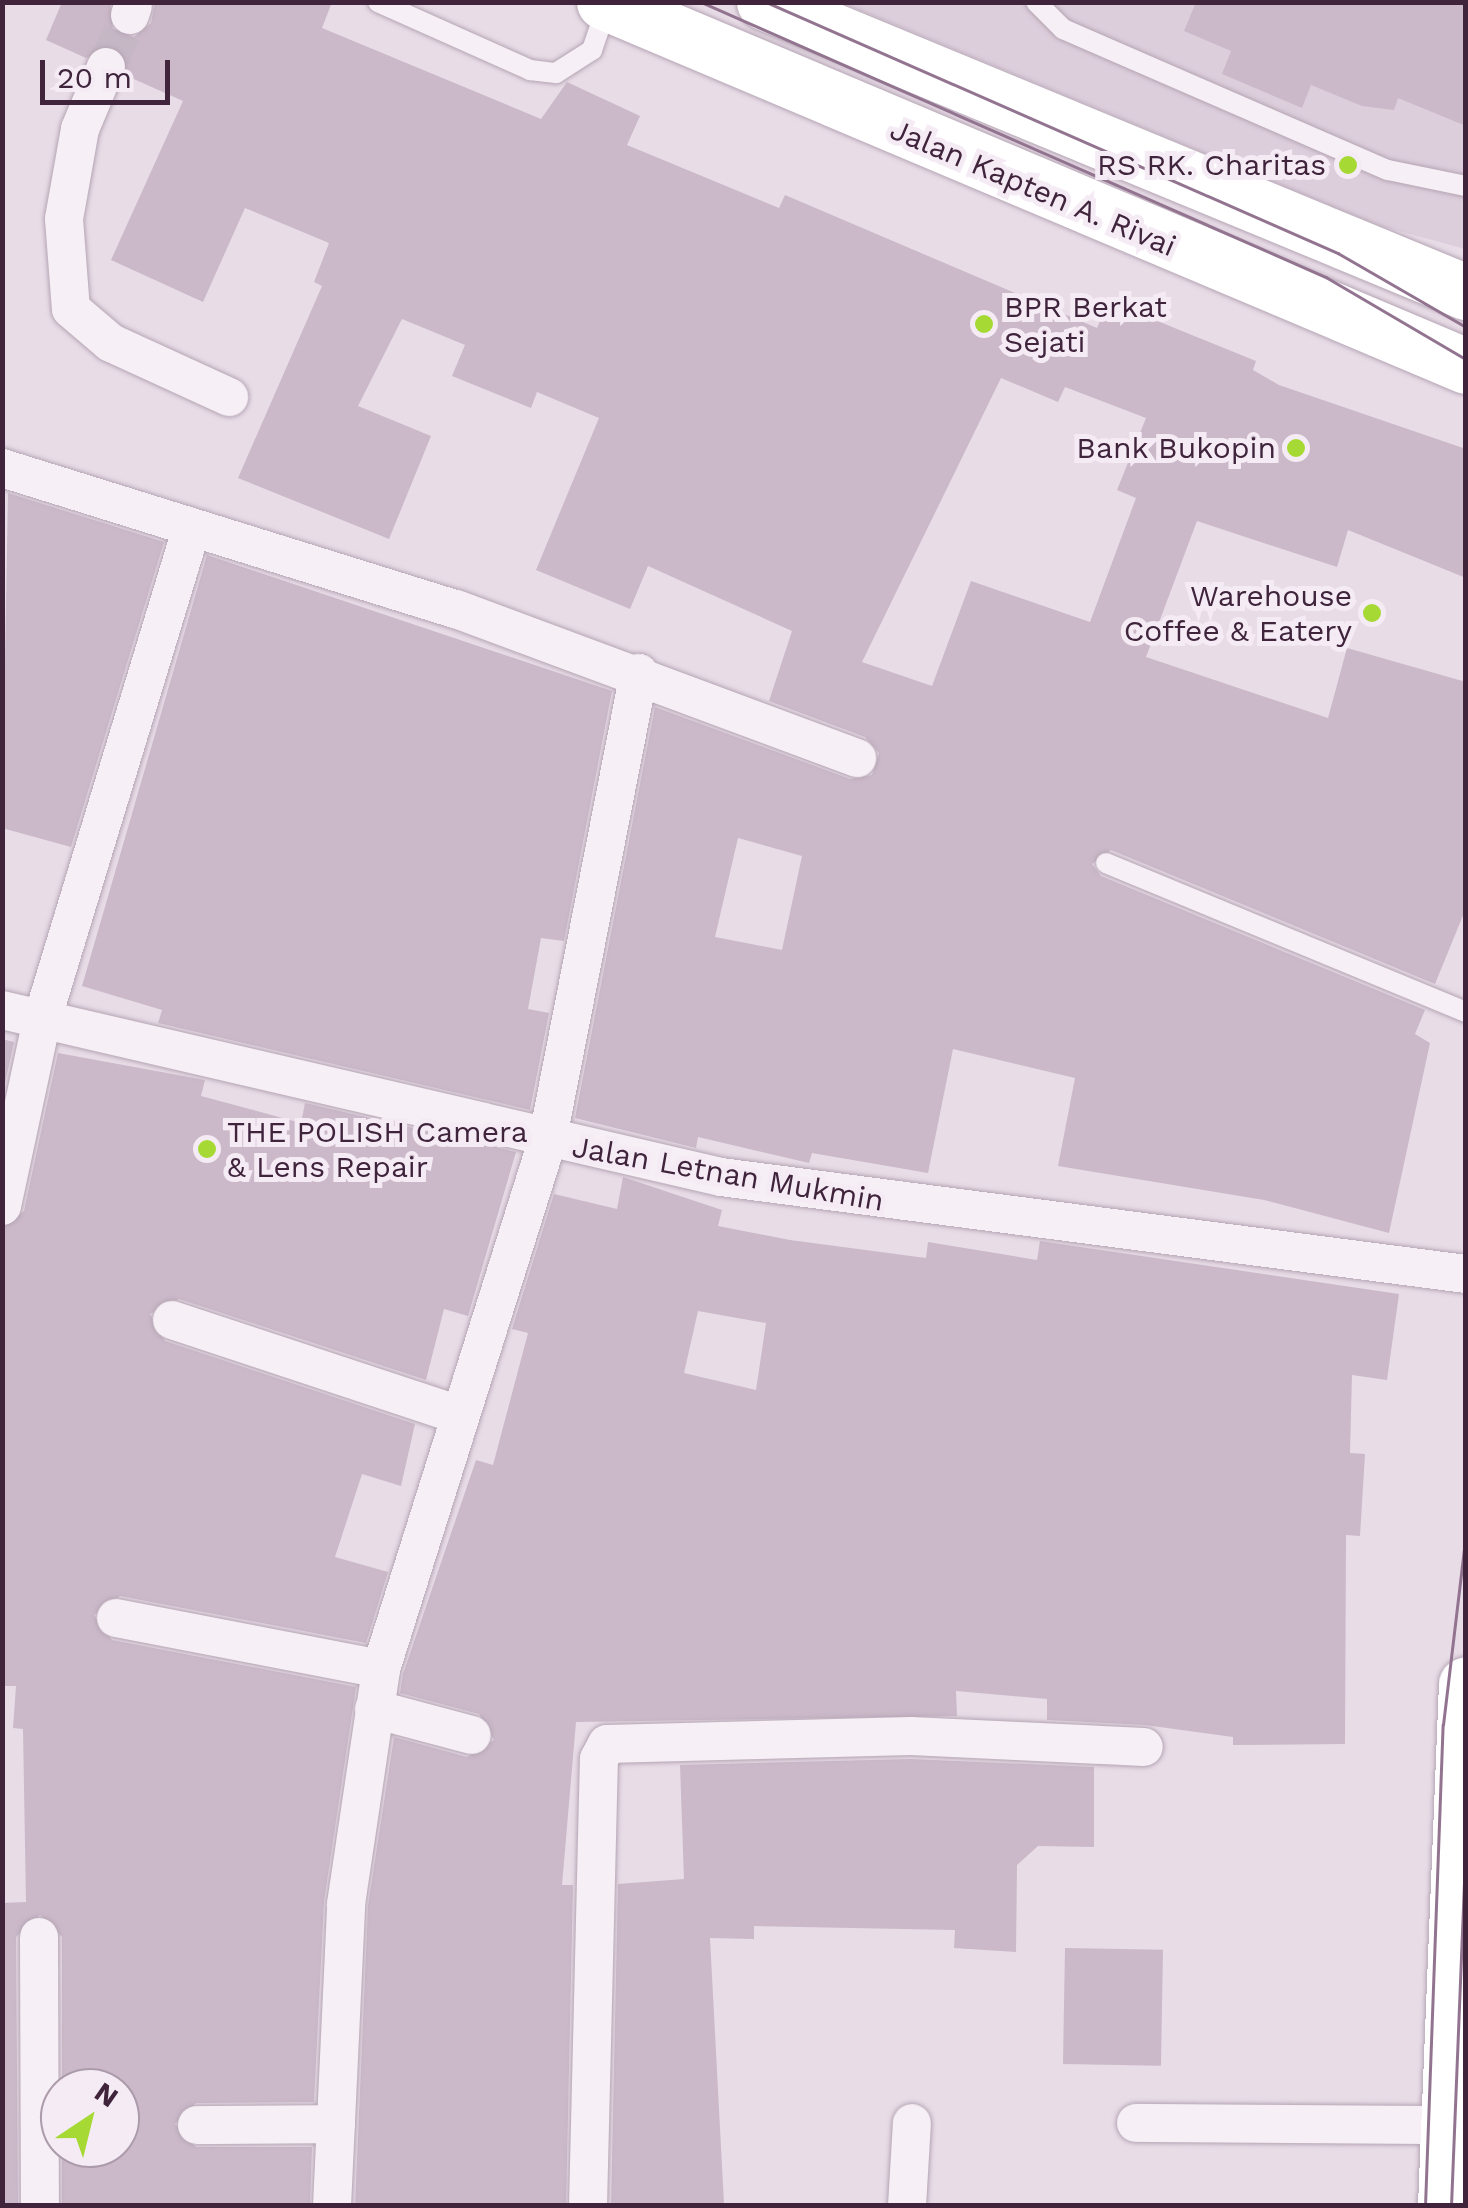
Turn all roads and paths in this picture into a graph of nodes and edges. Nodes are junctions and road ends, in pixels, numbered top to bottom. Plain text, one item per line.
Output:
1 (378, 2) edge
2 (764, 2) edge
3 (1036, 2) edge
4 (606, 3) edge
5 (106, 67) tunnel mouth
6 (1466, 186) edge
7 (1466, 292) edge
8 (1466, 366) edge
9 (228, 397) dead end
10 (2, 468) edge
11 (192, 527) junction
12 (640, 673) junction
13 (858, 758) dead end
14 (1106, 864) dead end
15 (2, 1010) edge
16 (1466, 1012) edge
17 (42, 1020) junction
18 (547, 1142) junction
19 (2, 1206) edge
20 (1466, 1274) edge
21 (172, 1320) dead end
22 (460, 1416) junction
23 (116, 1618) dead end
24 (381, 1669) junction
25 (1466, 1684) edge
26 (374, 1709) junction
27 (472, 1734) dead end
28 (1144, 1747) dead end
29 (40, 1937) dead end
30 (912, 2122) dead end
31 (1136, 2123) dead end
32 (336, 2124) junction
33 (197, 2125) dead end
34 (1444, 2125) junction
35 (40, 2206) edge
36 (332, 2206) edge
37 (588, 2206) edge
38 (907, 2206) edge
39 (1445, 2206) edge

1 - 4 lane
2 - 7 main road
3 - 6 lane
4 - 8 main road, Jalan Kapten A. Rivai
5 - 9 street
10 - 11 street
11 - 12 street
11 - 17 street
12 - 13 street
12 - 18 street
14 - 16 lane
15 - 17 street, Jalan Letnan Mukmin
17 - 18 street, Jalan Letnan Mukmin
17 - 19 street
18 - 20 street, Jalan Letnan Mukmin
18 - 22 street
21 - 22 street
22 - 24 street
23 - 24 street
24 - 26 street
25 - 34 main road
26 - 27 street
26 - 32 street
28 - 37 street
29 - 35 street
30 - 38 street
31 - 34 street
32 - 33 street
32 - 36 street
34 - 39 main road

